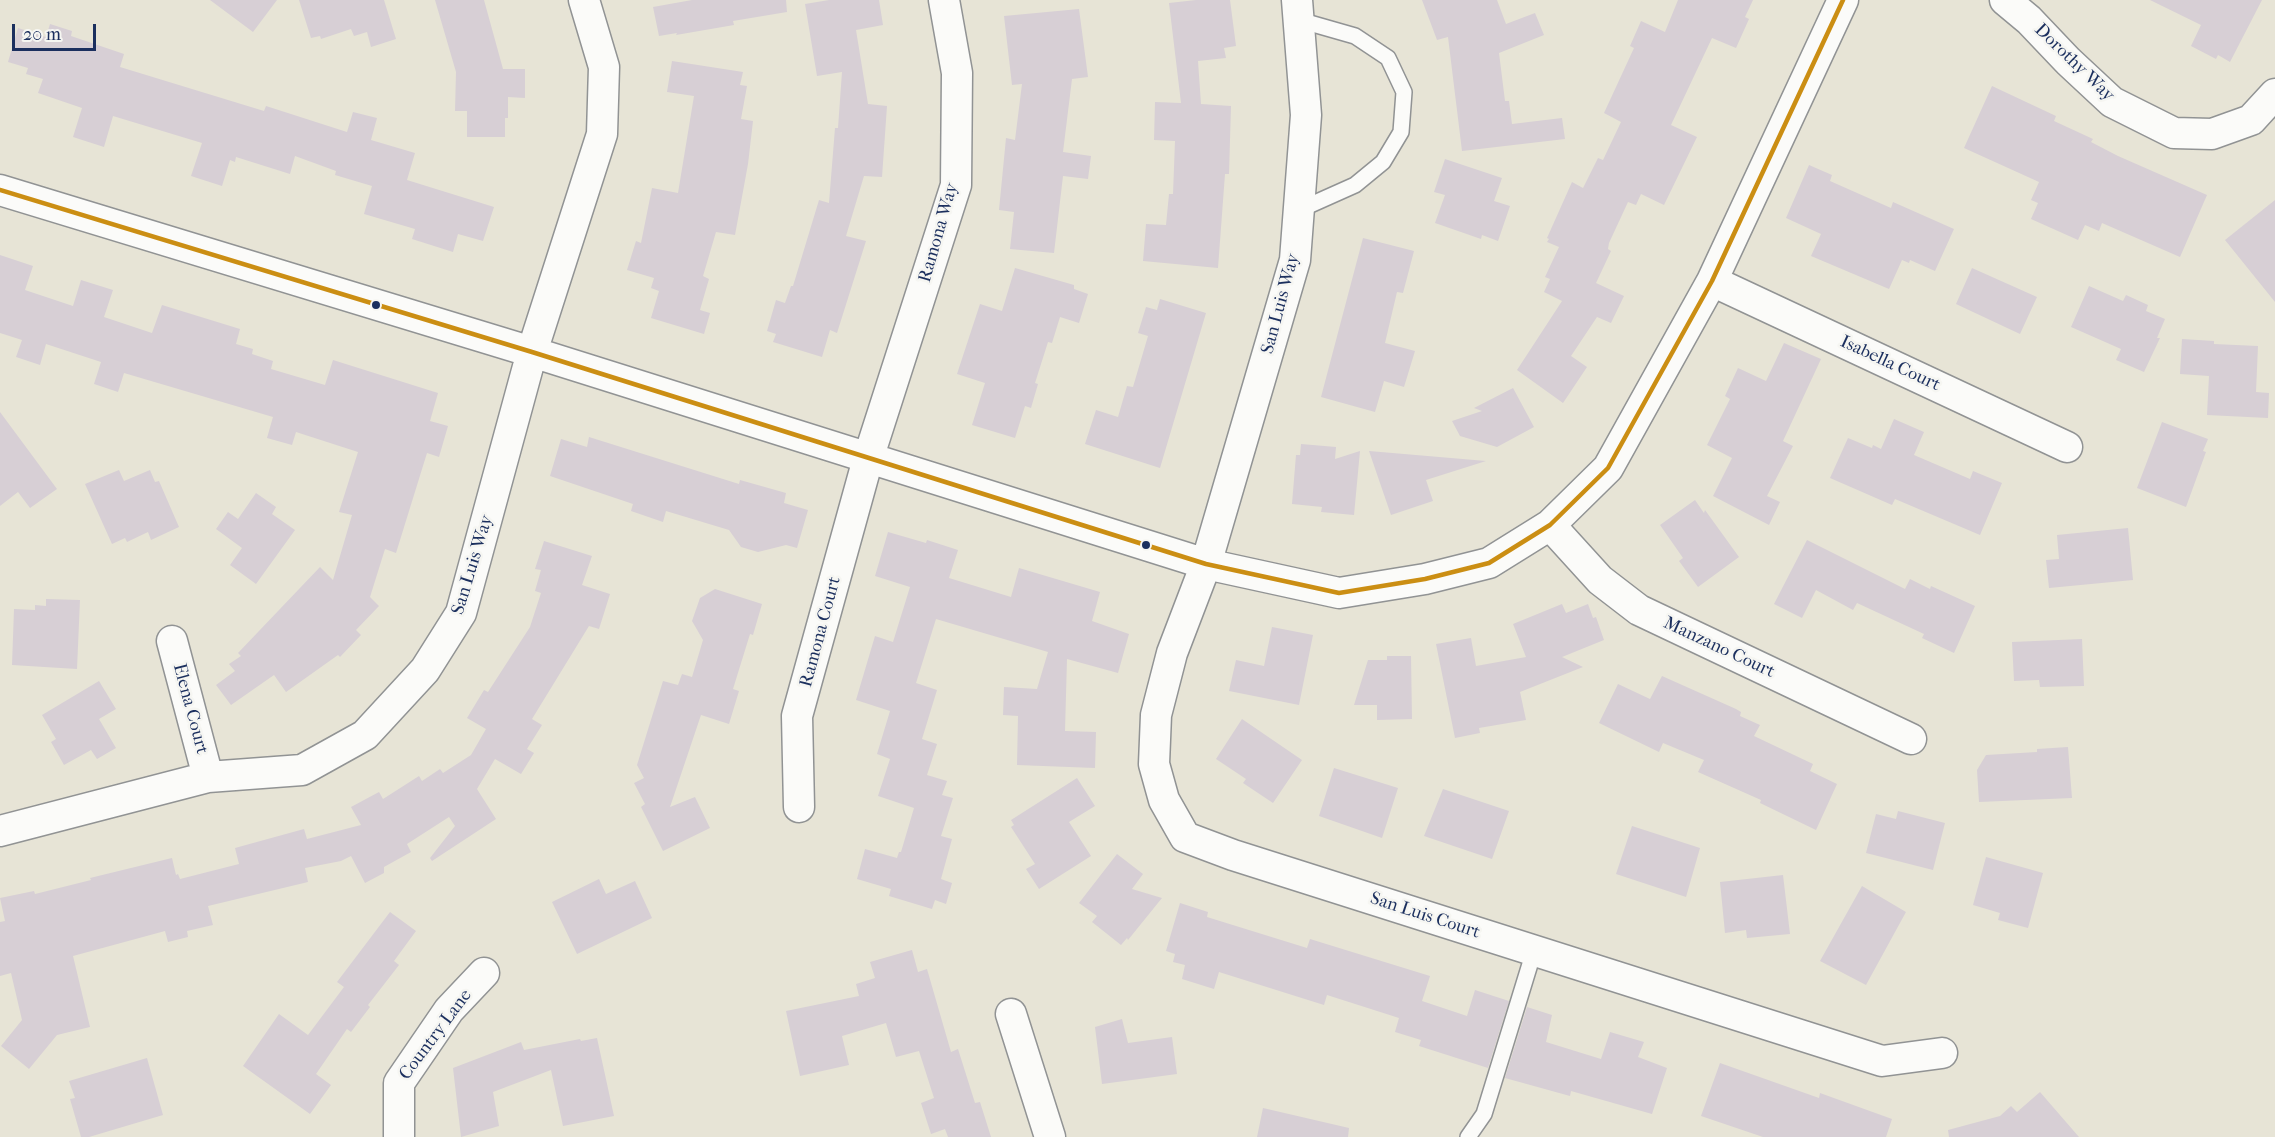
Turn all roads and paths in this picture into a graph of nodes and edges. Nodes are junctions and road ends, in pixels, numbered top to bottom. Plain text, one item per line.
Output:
1 (584, 0) edge
2 (944, 0) edge
3 (1843, 0) edge
4 (2005, 0) edge
5 (1298, 10) edge
6 (2275, 94) edge
7 (0, 190) edge
8 (1299, 210) junction
9 (1712, 281) junction
10 (532, 352) junction
11 (2067, 447) dead end
12 (868, 459) junction
13 (1550, 525) junction
14 (1206, 564) junction
15 (172, 640) dead end
16 (1911, 739) dead end
17 (208, 777) junction
18 (798, 807) dead end
19 (0, 831) edge
20 (1534, 951) junction
21 (484, 973) dead end
22 (1011, 1014) dead end
23 (1942, 1053) dead end
24 (399, 1137) edge
25 (1050, 1137) edge
26 (1468, 1137) edge

1 - 10 street, San Luis Way
2 - 12 street, Ramona Way
3 - 9 street
4 - 6 street, Dorothy Way
5 - 8 street, San Luis Way
5 - 8 lane
7 - 10 street
8 - 14 street, San Luis Way
9 - 11 street, Isabella Court
9 - 13 street
10 - 12 street
10 - 17 street, San Luis Way
12 - 14 street
12 - 18 street, Ramona Court
13 - 14 street
13 - 16 street, Manzano Court
14 - 20 street, San Luis Court
15 - 17 street, Elena Court
17 - 19 street, San Luis Way
20 - 23 street, San Luis Court
20 - 26 lane
21 - 24 street, Country Lane
22 - 25 street

